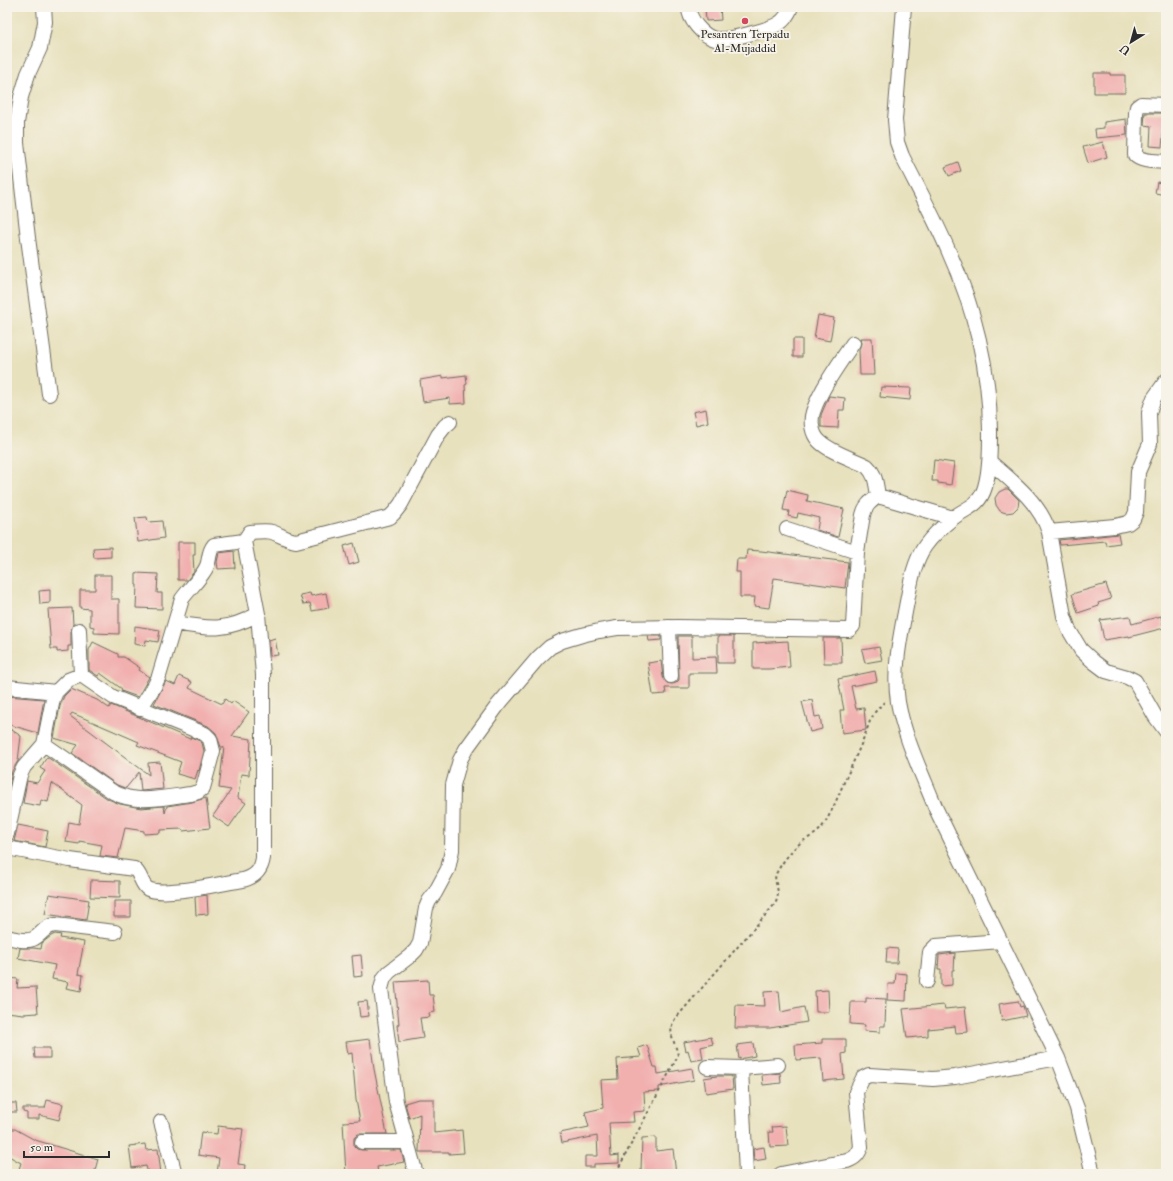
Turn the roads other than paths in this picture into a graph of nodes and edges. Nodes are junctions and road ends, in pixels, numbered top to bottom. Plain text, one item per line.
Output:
1 (44, 7) edge
2 (688, 7) edge
3 (791, 7) edge
4 (904, 7) edge
5 (1166, 104) edge
6 (1166, 162) edge
7 (853, 343) dead end
8 (1166, 381) edge
9 (49, 394) dead end
10 (450, 422) dead end
11 (990, 462) junction
12 (878, 496) junction
13 (953, 518) junction
14 (787, 529) dead end
15 (1049, 532) junction
16 (244, 541) junction
17 (857, 552) junction
18 (258, 614) junction
19 (175, 623) junction
20 (669, 628) junction
21 (79, 630) dead end
22 (81, 675) junction
23 (671, 676) dead end
24 (7, 687) edge
25 (56, 692) junction
26 (140, 709) junction
27 (1166, 731) edge
28 (44, 744) junction
29 (7, 834) edge
30 (7, 848) edge
31 (116, 932) dead end
32 (7, 937) edge
33 (1002, 941) junction
34 (928, 981) dead end
35 (1058, 1058) junction
36 (778, 1064) dead end
37 (707, 1068) dead end
38 (741, 1068) junction
39 (161, 1122) dead end
40 (362, 1142) dead end
41 (407, 1142) junction
42 (175, 1174) edge
43 (416, 1174) edge
44 (746, 1174) edge
45 (781, 1174) edge
46 (1094, 1174) edge

1 - 9 street
2 - 3 street
4 - 11 street
5 - 6 street
7 - 12 street
8 - 15 street
10 - 16 street
11 - 13 street
11 - 15 street
12 - 13 street
12 - 17 street
13 - 33 street
14 - 17 street
15 - 27 street
16 - 18 street
16 - 19 street
17 - 20 street
18 - 19 street
18 - 30 street
19 - 26 street
20 - 23 street
20 - 41 street
21 - 22 street
22 - 25 street
22 - 26 street
24 - 25 street
25 - 28 street
26 - 28 street
28 - 29 street
31 - 32 street
33 - 34 street
33 - 35 street
35 - 45 street
35 - 46 street
36 - 38 street
37 - 38 street
38 - 44 street
39 - 42 street
40 - 41 street
41 - 43 street

